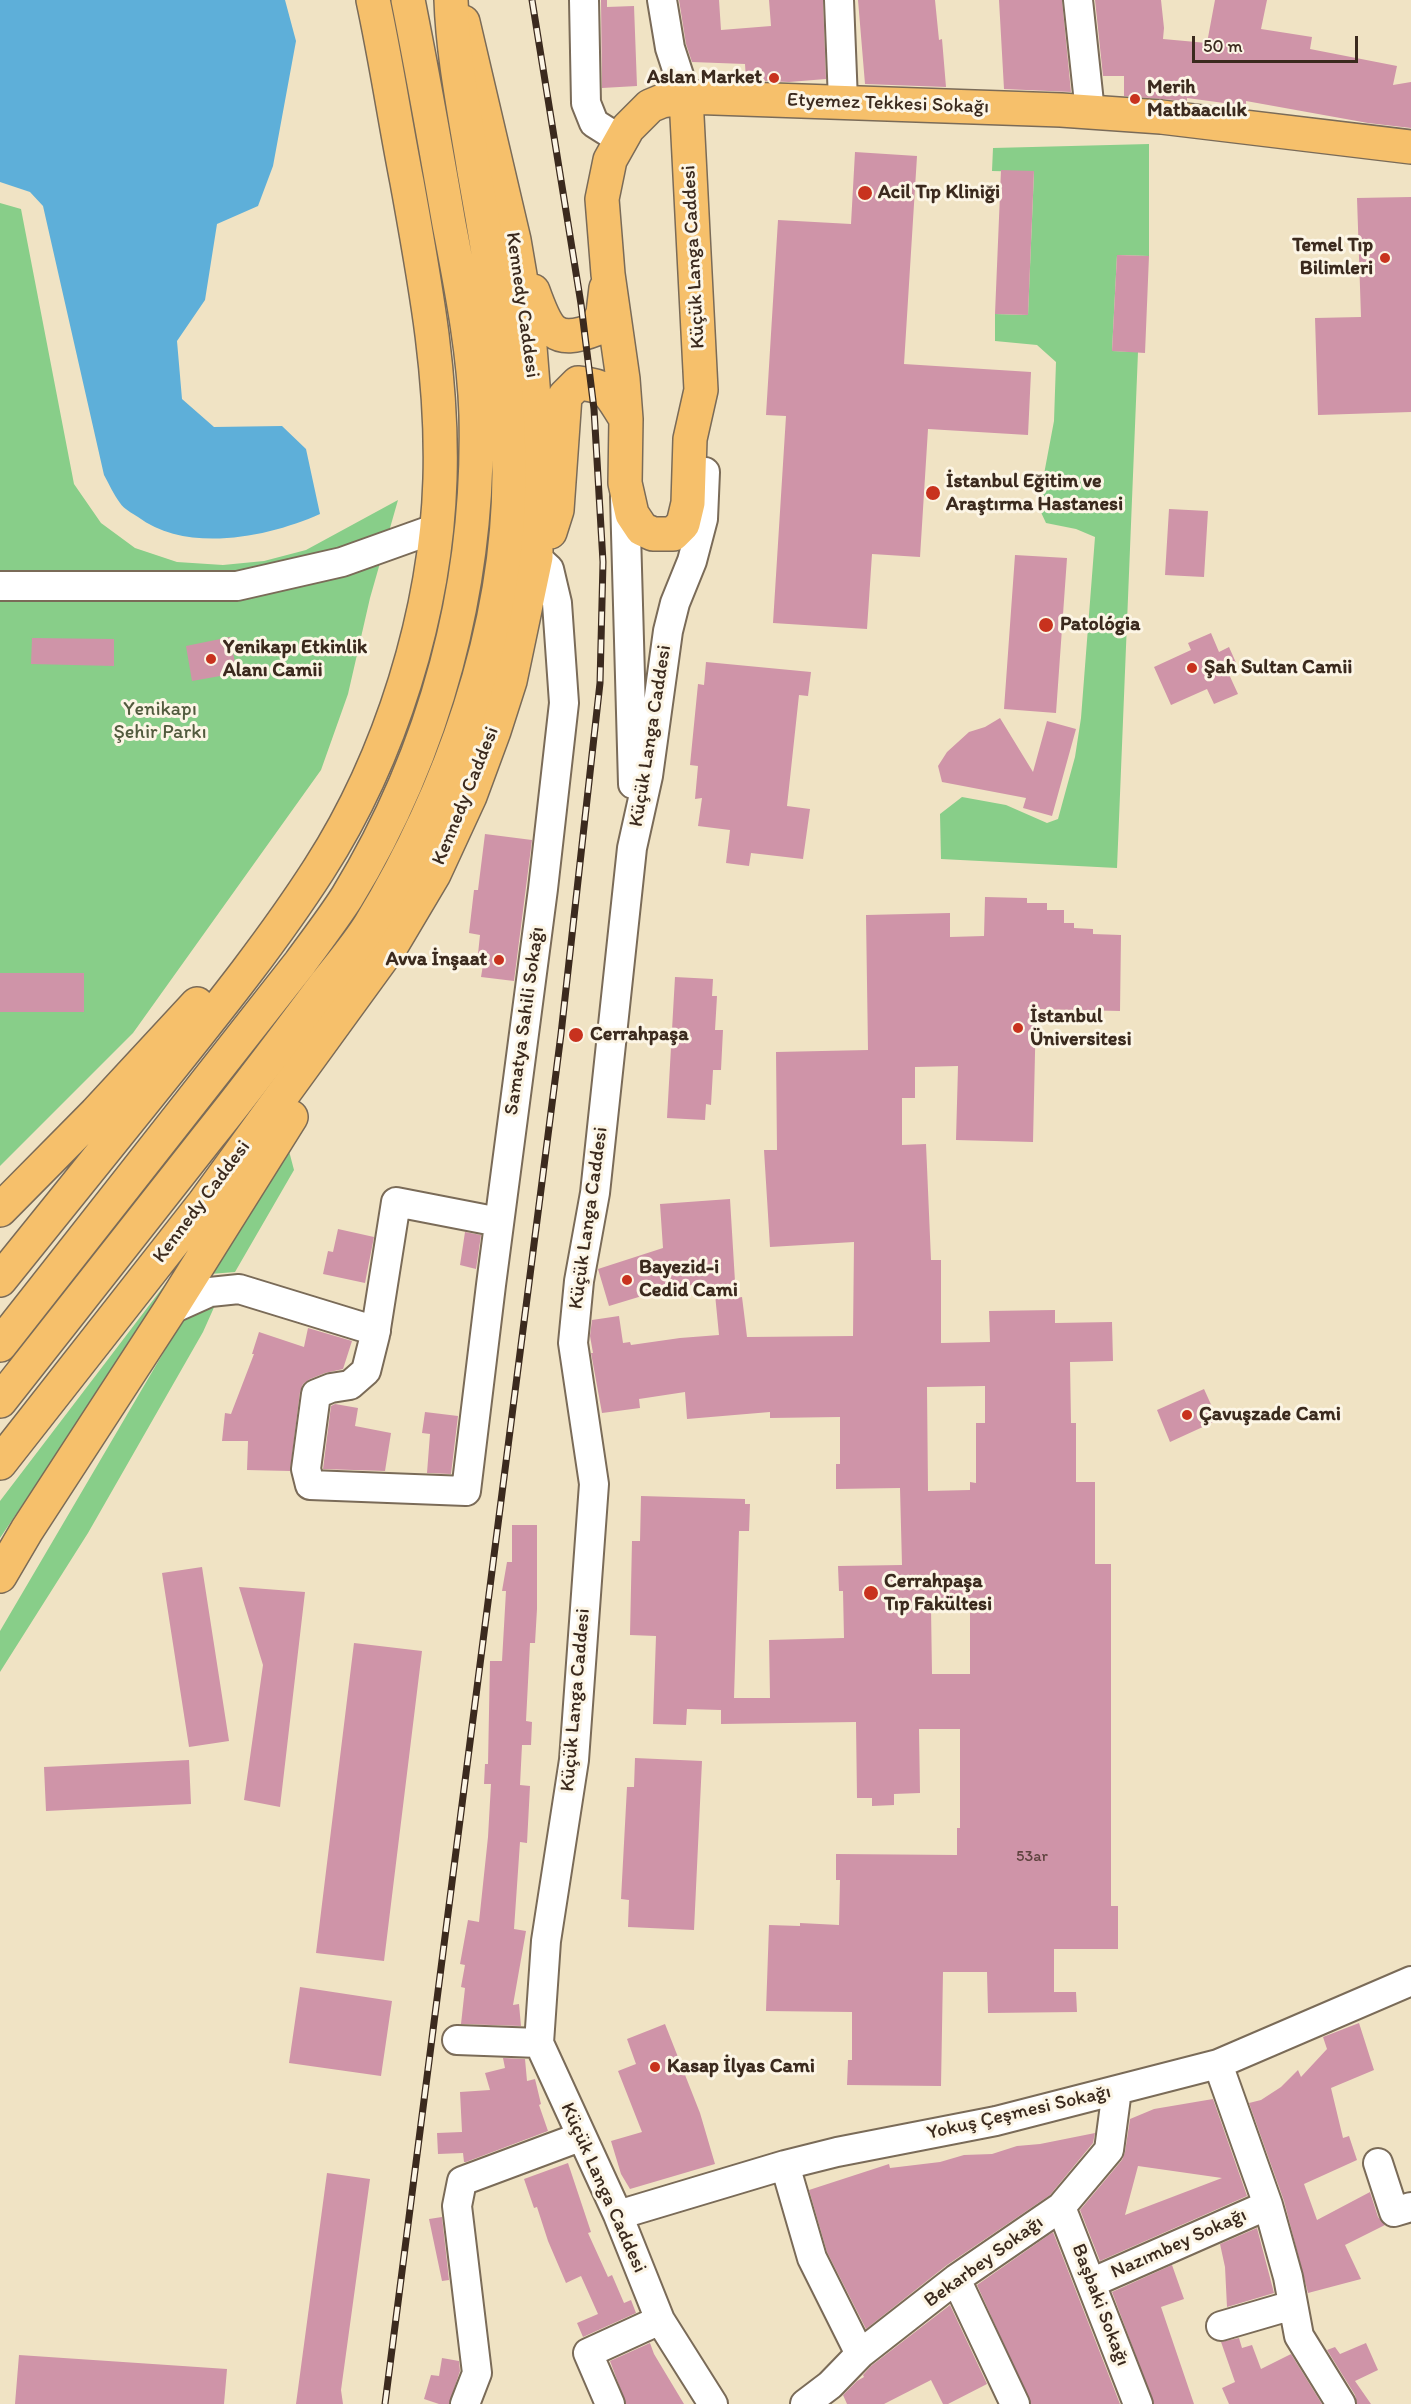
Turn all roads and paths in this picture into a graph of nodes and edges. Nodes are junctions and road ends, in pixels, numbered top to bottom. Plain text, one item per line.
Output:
1 (373, 0) edge
2 (408, 0) edge
3 (451, 0) edge
4 (458, 0) edge
5 (584, 0) edge
6 (662, 0) edge
7 (839, 0) edge
8 (1078, 0) edge
9 (843, 101) junction
10 (679, 104) junction
11 (1090, 112) junction
12 (621, 140) junction
13 (1411, 147) edge
14 (514, 240) junction
15 (608, 274) junction
16 (700, 390) junction
17 (626, 419) junction
18 (625, 483) junction
19 (437, 528) junction
20 (536, 557) junction
21 (0, 586) edge
22 (632, 848) junction
23 (279, 928) junction
24 (393, 943) junction
25 (0, 1210) edge
26 (499, 1222) junction
27 (0, 1280) edge
28 (170, 1310) junction
29 (376, 1331) junction
30 (0, 1345) edge
31 (0, 1401) edge
32 (0, 1462) edge
33 (0, 1576) edge
34 (1411, 1981) edge
35 (457, 2040) dead end
36 (539, 2043) junction
37 (1218, 2064) junction
38 (1117, 2090) junction
39 (580, 2137) junction
40 (1378, 2163) dead end
41 (785, 2164) junction
42 (1268, 2205) junction
43 (1061, 2207) junction
44 (1411, 2207) edge
45 (618, 2215) junction
46 (956, 2279) junction
47 (1091, 2283) junction
48 (1293, 2305) junction
49 (660, 2320) junction
50 (1221, 2326) dead end
51 (860, 2354) junction
52 (465, 2404) edge
53 (610, 2404) edge
54 (713, 2404) edge
55 (805, 2404) edge
56 (1015, 2404) edge
57 (1138, 2404) edge
58 (1341, 2404) edge

1 - 19 main road
2 - 30 main road
3 - 31 main road
4 - 14 main road, Kennedy Caddesi
5 - 12 street
6 - 10 street, Küçük Langa Caddesi
7 - 9 street
8 - 11 street
9 - 10 main road, Etyemez Tekkesi Sokağı
9 - 11 main road, Etyemez Tekkesi Sokağı
10 - 11 main road, Etyemez Tekkesi Sokağı
10 - 12 main road
10 - 16 main road, Küçük Langa Caddesi
11 - 13 main road, Etyemez Tekkesi Sokağı
12 - 15 main road
14 - 15 main road
14 - 20 main road, Kennedy Caddesi
15 - 17 main road
16 - 18 main road
16 - 22 street, Küçük Langa Caddesi
17 - 18 main road
17 - 20 main road
18 - 22 street
19 - 21 street
19 - 23 main road
20 - 24 main road, Kennedy Caddesi
20 - 26 street, Samatya Sahili Sokağı
22 - 36 street, Küçük Langa Caddesi
23 - 25 main road
23 - 27 main road
24 - 28 main road
24 - 32 main road, Kennedy Caddesi
26 - 29 street
26 - 29 street, Samatya Sahili Sokağı
28 - 29 street
28 - 33 main road
34 - 37 street, Yokuş Çeşmesi Sokağı
35 - 36 street
36 - 39 street, Küçük Langa Caddesi
37 - 38 street, Yokuş Çeşmesi Sokağı
37 - 42 street
38 - 41 street, Yokuş Çeşmesi Sokağı
38 - 43 street, Bekarbey Sokağı
39 - 45 street, Küçük Langa Caddesi
39 - 52 street
40 - 44 street
41 - 45 street, Yokuş Çeşmesi Sokağı
41 - 51 street
42 - 47 street, Nazımbey Sokağı
42 - 48 street
43 - 46 street, Bekarbey Sokağı
43 - 47 street, Başbaki Sokağı
45 - 49 street, Küçük Langa Caddesi
46 - 51 street, Bekarbey Sokağı
46 - 56 street
47 - 57 street, Başbaki Sokağı
48 - 50 street
48 - 58 street
49 - 53 street
49 - 54 street, Küçük Langa Caddesi
51 - 55 street, Bekarbey Sokağı

